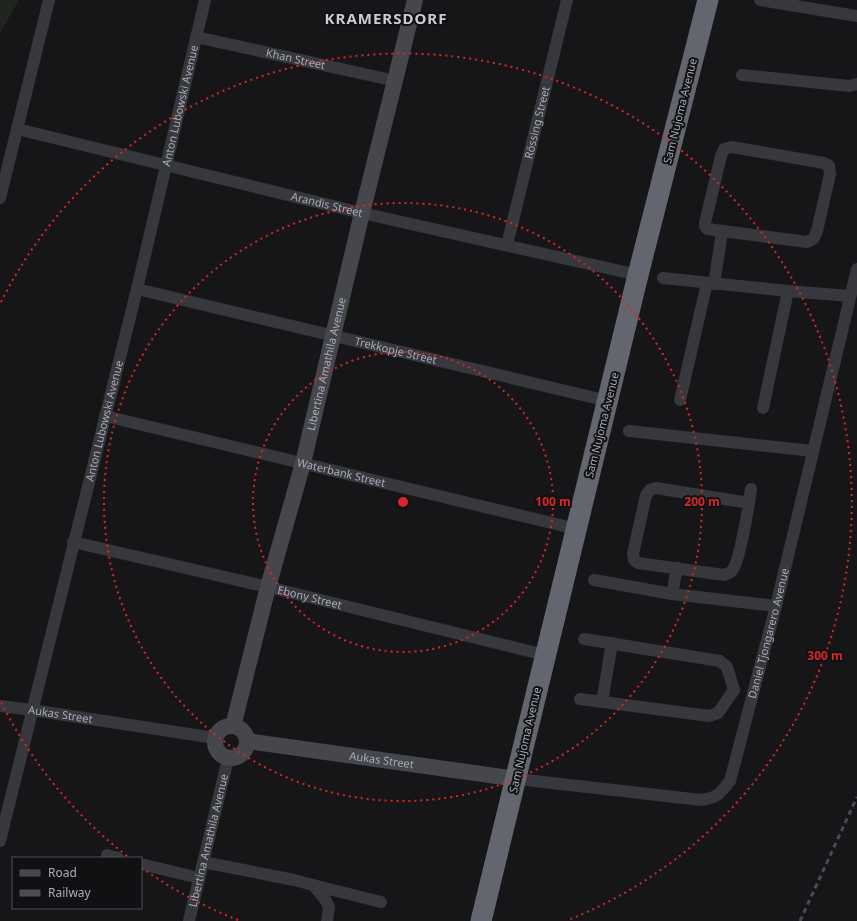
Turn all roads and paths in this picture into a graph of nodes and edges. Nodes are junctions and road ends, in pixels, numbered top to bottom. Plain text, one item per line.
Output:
1 (48, 0) edge
2 (205, 0) edge
3 (415, 0) edge
4 (567, 0) edge
5 (708, 0) edge
6 (760, 0) edge
7 (857, 16) edge
8 (196, 37) junction
9 (742, 75) dead end
10 (396, 81) junction
11 (857, 84) edge
12 (17, 129) junction
13 (166, 166) junction
14 (0, 198) edge
15 (362, 213) junction
16 (722, 232) junction
17 (506, 245) junction
18 (857, 269) edge
19 (638, 275) junction
20 (663, 278) dead end
21 (710, 283) junction
22 (137, 289) junction
23 (788, 291) junction
24 (850, 296) junction
25 (334, 336) junction
26 (680, 400) dead end
27 (608, 401) junction
28 (763, 408) dead end
29 (105, 416) junction
30 (629, 431) dead end
31 (813, 451) junction
32 (303, 463) junction
33 (751, 489) dead end
34 (749, 503) junction
35 (577, 528) junction
36 (73, 542) junction
37 (677, 568) junction
38 (594, 580) dead end
39 (268, 587) junction
40 (672, 594) junction
41 (776, 606) junction
42 (584, 639) dead end
43 (612, 643) junction
44 (545, 655) junction
45 (734, 690) junction
46 (753, 692) junction
47 (580, 699) dead end
48 (602, 702) junction
49 (0, 706) edge
50 (32, 710) junction
51 (233, 726) junction
52 (215, 738) junction
53 (247, 741) junction
54 (228, 758) junction
55 (516, 779) junction
56 (0, 841) edge
57 (203, 862) junction
58 (142, 864) edge
59 (199, 878) junction
60 (313, 885) junction
61 (381, 902) dead end
62 (189, 921) edge
63 (327, 921) edge
64 (481, 921) edge

1 - 12 street
2 - 8 street, Anton Lubowski Avenue
3 - 10 street, Libertina Amathila Avenue
4 - 17 street, Rössing Street
5 - 19 highway, Sam Nujoma Avenue
6 - 7 street
8 - 10 street, Khan Street
8 - 13 street, Anton Lubowski Avenue
9 - 11 street
10 - 15 street, Libertina Amathila Avenue
12 - 13 street, Arandis Street
12 - 14 street
13 - 15 street, Arandis Street
13 - 22 street, Anton Lubowski Avenue
15 - 17 street, Arandis Street
15 - 25 street, Libertina Amathila Avenue
16 - 16 street
16 - 21 street
17 - 19 street, Arandis Street
18 - 24 street, Daniel Tjongarero Avenue
19 - 27 highway, Sam Nujoma Avenue
20 - 21 street
21 - 23 street
21 - 26 street
22 - 25 street, Trekkopje Street
22 - 29 street, Anton Lubowski Avenue
23 - 24 street
23 - 28 street
24 - 31 street, Daniel Tjongarero Avenue
25 - 27 street, Trekkopje Street
25 - 32 street, Libertina Amathila Avenue
27 - 35 highway, Sam Nujoma Avenue
29 - 32 street, Waterbank Street
29 - 36 street, Anton Lubowski Avenue
30 - 31 street
31 - 41 street, Daniel Tjongarero Avenue
32 - 35 street, Waterbank Street
32 - 39 street, Libertina Amathila Avenue
33 - 34 street
34 - 37 street
34 - 37 street
35 - 44 highway, Sam Nujoma Avenue
36 - 39 street, Ebony Street
36 - 50 street, Anton Lubowski Avenue
37 - 40 street
38 - 40 street
39 - 44 street, Ebony Street
39 - 51 street, Libertina Amathila Avenue
40 - 41 street
41 - 46 street, Daniel Tjongarero Avenue
42 - 43 street
43 - 45 street
43 - 48 street
44 - 55 highway, Sam Nujoma Avenue
45 - 46 street
45 - 48 street
46 - 55 street, Daniel Tjongarero Avenue
47 - 48 street
49 - 50 street, Aukas Street
50 - 52 street, Aukas Street
50 - 56 street, Anton Lubowski Avenue
51 - 52 street
51 - 53 street
52 - 54 street
53 - 54 street
53 - 55 street, Aukas Street
54 - 57 street, Libertina Amathila Avenue
55 - 64 highway, Sam Nujoma Avenue
57 - 59 street, Libertina Amathila Avenue
57 - 60 street
58 - 59 street
59 - 62 street, Libertina Amathila Avenue
60 - 61 street
60 - 63 street

